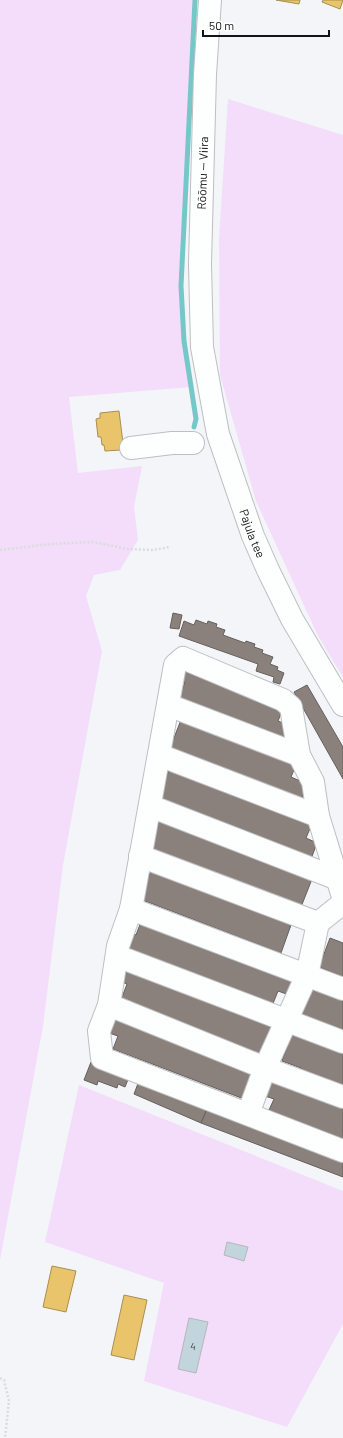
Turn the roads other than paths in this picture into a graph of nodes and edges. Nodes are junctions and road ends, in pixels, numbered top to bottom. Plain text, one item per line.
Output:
1 (210, 0) edge
2 (202, 347) joint
3 (193, 443) dead end
4 (131, 448) dead end
5 (168, 705) junction
6 (343, 705) edge
7 (159, 755) junction
8 (299, 755) junction
9 (150, 806) junction
10 (318, 816) junction
11 (140, 856) junction
12 (340, 888) edge
13 (343, 903) edge
14 (131, 909) junction
15 (318, 923) junction
16 (117, 956) junction
17 (307, 975) junction
18 (343, 989) edge
19 (110, 1005) junction
20 (286, 1021) junction
21 (343, 1042) edge
22 (265, 1068) junction
23 (343, 1097) edge
24 (248, 1114) junction
25 (343, 1150) edge

1 - 2 street, Rõõmu — Viira
2 - 6 street, Pajula tee
3 - 4 street
5 - 7 street
5 - 8 street
5 - 8 street
7 - 9 street
7 - 10 street
8 - 10 street
9 - 11 street
9 - 12 street
10 - 12 street
11 - 14 street
11 - 15 street
13 - 15 street
14 - 16 street
14 - 17 street
15 - 17 street
16 - 19 street
16 - 20 street
17 - 18 street
17 - 20 street
19 - 22 street
19 - 24 street
20 - 21 street
20 - 22 street
22 - 23 street
22 - 24 street
24 - 25 street

